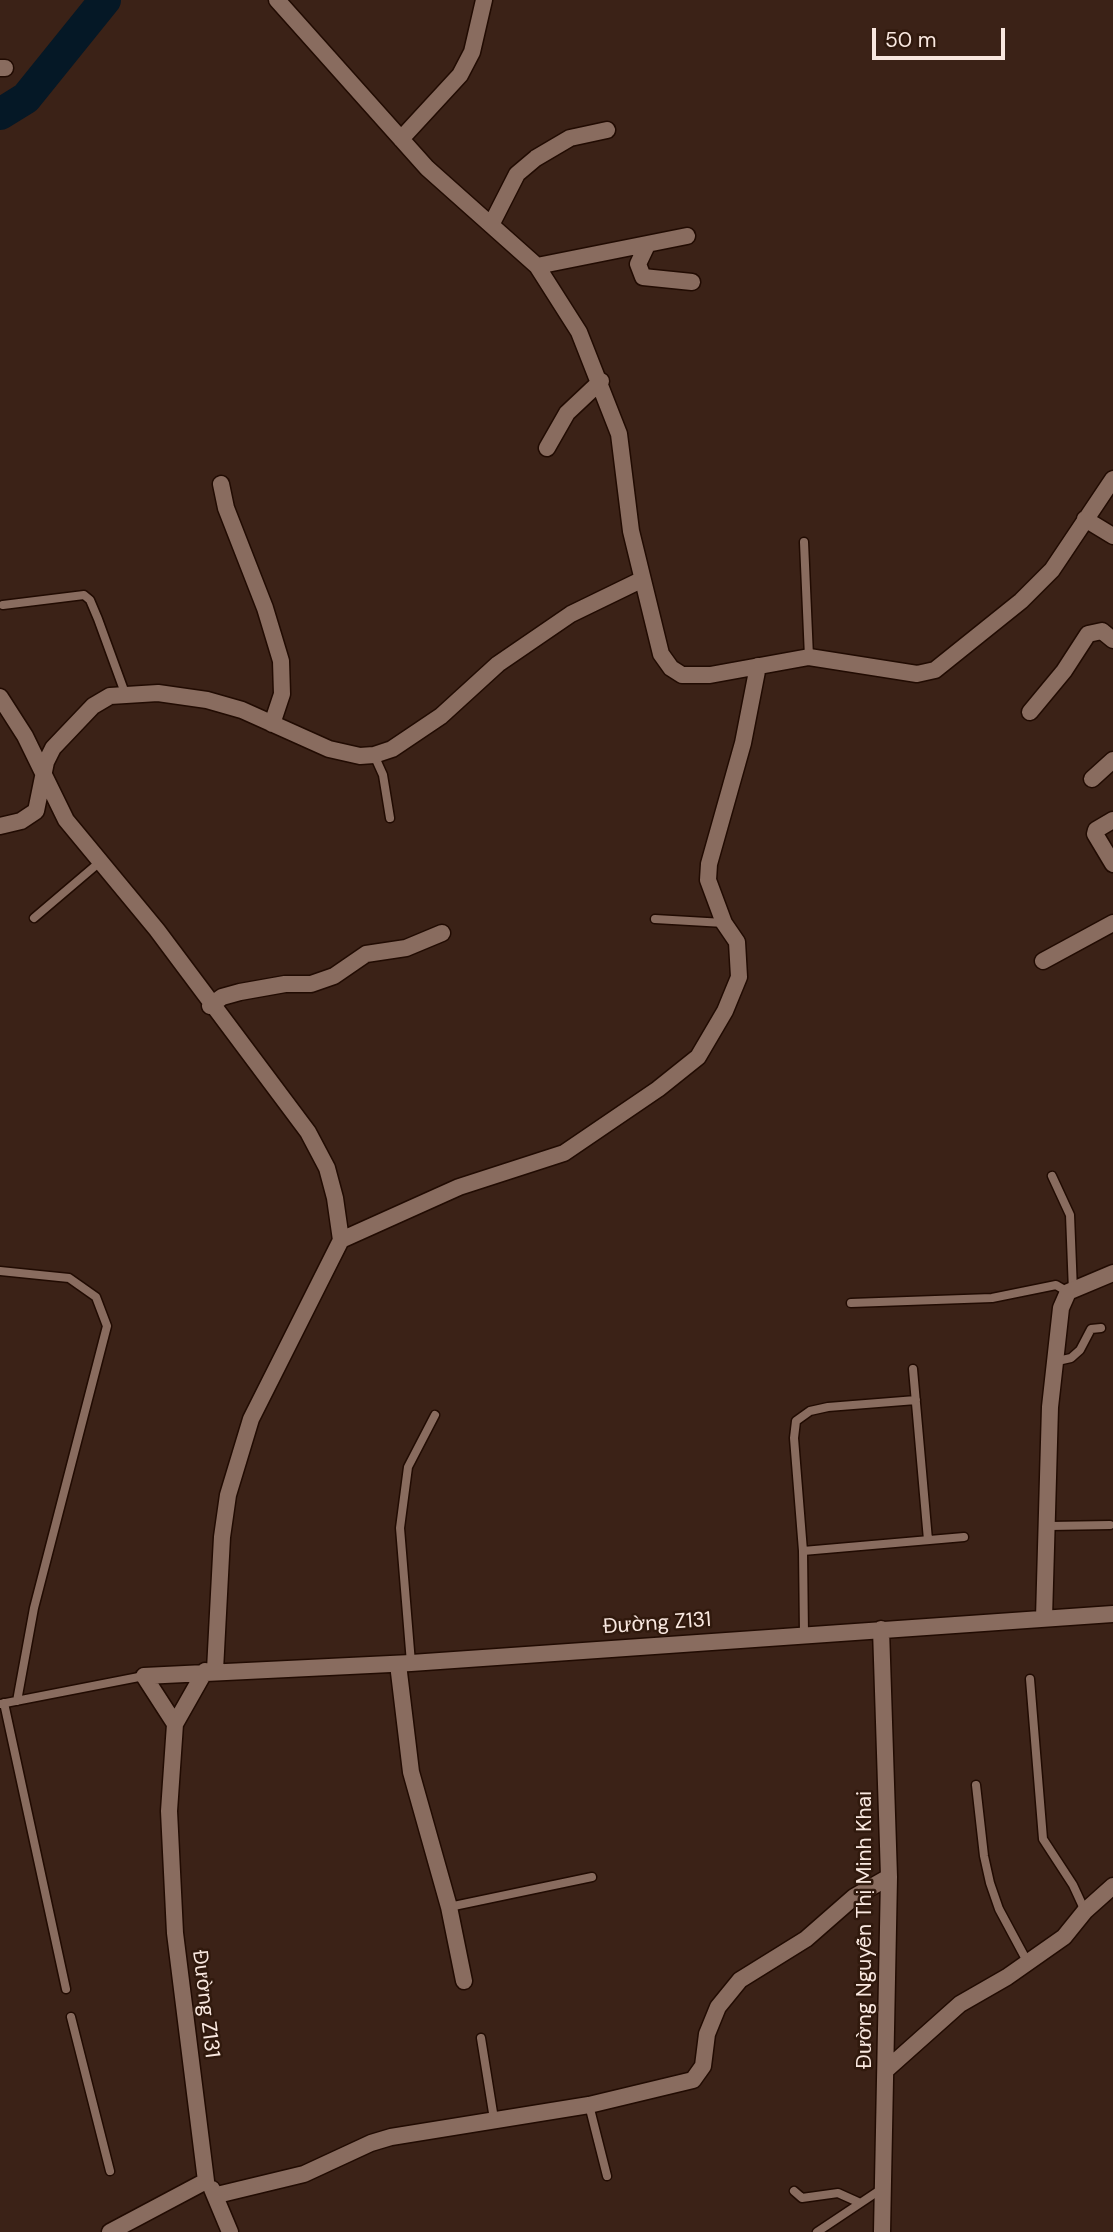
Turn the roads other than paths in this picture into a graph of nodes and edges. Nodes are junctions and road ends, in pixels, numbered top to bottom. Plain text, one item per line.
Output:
1 (278, 0) edge
2 (484, 0) edge
3 (607, 130) dead end
4 (401, 139) junction
5 (491, 225) junction
6 (687, 236) dead end
7 (647, 245) junction
8 (537, 266) junction
9 (692, 282) dead end
10 (601, 381) junction
11 (547, 448) dead end
12 (1113, 479) edge
13 (221, 484) dead end
14 (1085, 519) junction
15 (1113, 536) edge
16 (804, 542) dead end
17 (641, 580) junction
18 (3, 605) dead end
19 (1113, 640) edge
20 (809, 657) junction
21 (758, 666) junction
22 (125, 693) junction
23 (0, 697) edge
24 (1030, 712) dead end
25 (272, 724) junction
26 (374, 755) junction
27 (1113, 760) edge
28 (43, 777) junction
29 (1093, 779) dead end
30 (390, 818) dead end
31 (1113, 820) edge
32 (0, 826) edge
33 (101, 862) junction
34 (1113, 864) edge
35 (34, 918) dead end
36 (655, 919) dead end
37 (724, 923) junction
38 (1113, 923) edge
39 (442, 933) dead end
40 (1043, 961) dead end
41 (210, 1006) junction
42 (1052, 1176) dead end
43 (341, 1240) junction
44 (0, 1271) edge
45 (1113, 1273) edge
46 (1070, 1292) junction
47 (851, 1303) dead end
48 (1101, 1328) dead end
49 (1053, 1362) junction
50 (913, 1369) dead end
51 (916, 1400) junction
52 (435, 1415) dead end
53 (1110, 1525) dead end
54 (1049, 1526) junction
55 (964, 1537) dead end
56 (928, 1540) junction
57 (803, 1550) junction
58 (1113, 1614) edge
59 (1044, 1618) junction
60 (881, 1629) junction
61 (804, 1634) junction
62 (404, 1664) junction
63 (210, 1671) junction
64 (144, 1676) junction
65 (1030, 1679) dead end
66 (17, 1701) junction
67 (2, 1704) edge
68 (175, 1724) junction
69 (976, 1784) dead end
70 (592, 1877) dead end
71 (889, 1877) junction
72 (1113, 1886) edge
73 (449, 1907) junction
74 (1085, 1912) junction
75 (1028, 1963) junction
76 (464, 1981) dead end
77 (66, 1989) dead end
78 (71, 2017) dead end
79 (481, 2038) dead end
80 (886, 2070) junction
81 (589, 2105) junction
82 (494, 2119) junction
83 (110, 2171) dead end
84 (607, 2176) dead end
85 (206, 2181) junction
86 (883, 2188) junction
87 (794, 2191) dead end
88 (217, 2195) junction
89 (858, 2202) junction
90 (110, 2232) edge
91 (230, 2232) edge
92 (817, 2232) edge
93 (882, 2232) edge

1 - 4 street
2 - 4 street
3 - 5 street
4 - 5 street
5 - 8 street
6 - 7 street
7 - 8 street
7 - 9 street
8 - 10 street
10 - 11 street
10 - 17 street
12 - 14 street
13 - 25 street
14 - 15 street
14 - 20 street
16 - 20 lane
17 - 21 street
17 - 26 street
18 - 22 lane
19 - 24 street
20 - 21 street
21 - 37 street
22 - 25 street
22 - 28 street
23 - 28 street
25 - 26 street
26 - 30 lane
27 - 29 street
28 - 32 street
28 - 33 street
31 - 34 street
33 - 35 lane
33 - 41 street
36 - 37 lane
37 - 43 street
38 - 40 street
39 - 41 street
41 - 43 street
42 - 46 lane
43 - 63 street
44 - 66 lane
45 - 46 street
46 - 47 lane
46 - 49 street
48 - 49 lane
49 - 54 street
50 - 51 lane
51 - 56 lane
51 - 57 lane
52 - 62 lane
53 - 54 lane
54 - 59 street
55 - 56 lane
56 - 57 lane
57 - 61 lane
58 - 59 street, Đường Z131
59 - 60 street, Đường Z131
60 - 61 street, Đường Z131
60 - 71 street, Đường Nguyễn Thị Minh Khai
61 - 62 street, Đường Z131
62 - 63 street, Đường Z131
62 - 73 street
63 - 64 street, Đường Z131
63 - 68 street
64 - 66 lane
64 - 68 street
65 - 74 lane
66 - 67 lane
67 - 77 lane
68 - 85 street, Đường Z131
69 - 75 lane
70 - 73 lane
71 - 80 street, Đường Nguyễn Thị Minh Khai
71 - 81 street
72 - 74 street
73 - 76 street
74 - 75 street
75 - 80 street
78 - 83 lane
79 - 82 lane
80 - 86 street, Đường Nguyễn Thị Minh Khai
81 - 82 street
81 - 84 lane
82 - 88 street
85 - 88 street
85 - 90 street
86 - 89 lane
86 - 93 street, Đường Nguyễn Thị Minh Khai
87 - 89 lane
88 - 91 street
89 - 92 lane

